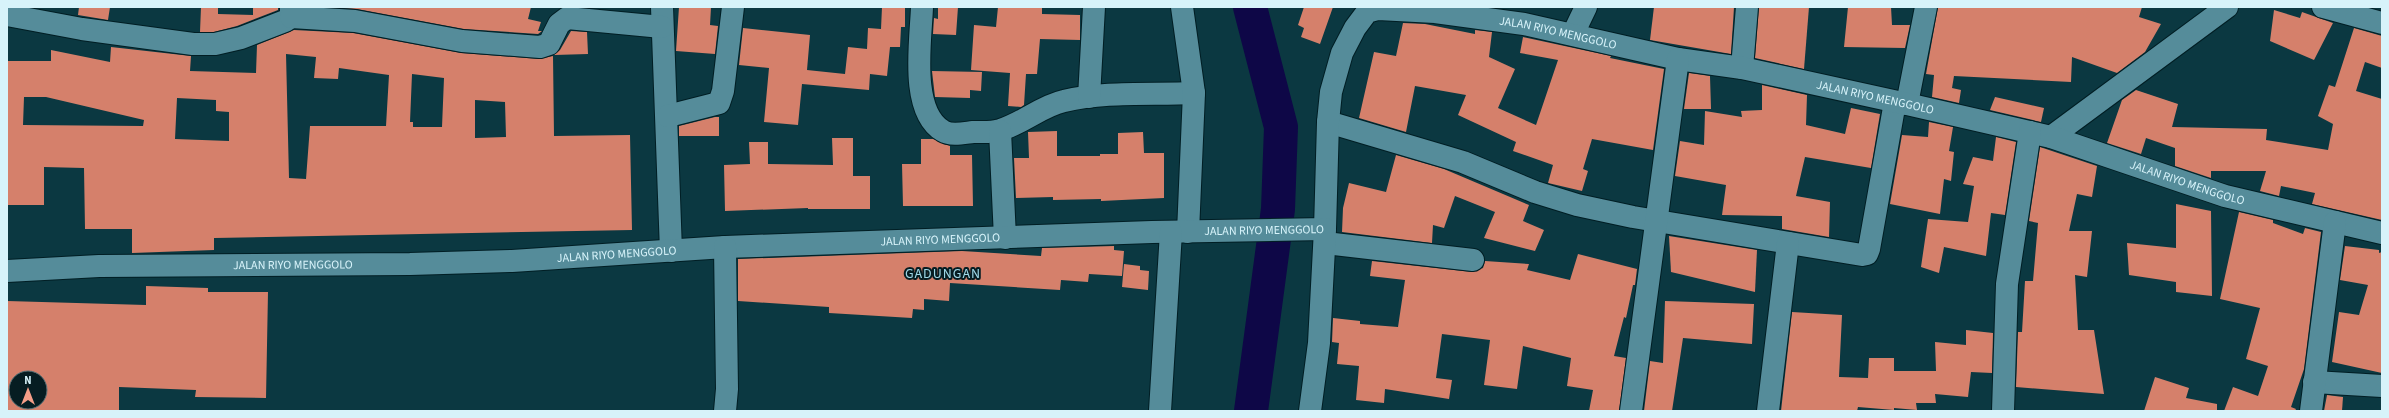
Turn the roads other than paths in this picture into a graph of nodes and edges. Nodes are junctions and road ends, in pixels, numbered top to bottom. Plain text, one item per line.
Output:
1 (733, 7) edge
2 (922, 7) edge
3 (1094, 7) edge
4 (1182, 7) edge
5 (1586, 7) edge
6 (1747, 7) edge
7 (1926, 7) edge
8 (2227, 7) edge
9 (2323, 7) edge
10 (1368, 10) edge
11 (291, 12) edge
12 (7, 15) edge
13 (662, 17) edge
14 (2382, 23) edge
15 (1573, 34) junction
16 (1678, 59) junction
17 (1742, 68) junction
18 (1194, 93) junction
19 (1089, 97) junction
20 (1901, 103) junction
21 (668, 116) junction
22 (1328, 122) junction
23 (1000, 131) junction
24 (2030, 132) junction
25 (2052, 137) junction
26 (1656, 221) junction
27 (2335, 222) junction
28 (1179, 232) junction
29 (2382, 233) edge
30 (1322, 234) junction
31 (1005, 238) junction
32 (1788, 243) junction
33 (725, 247) junction
34 (671, 251) junction
35 (1473, 260) dead end
36 (7, 271) edge
37 (2314, 382) junction
38 (2382, 386) edge
39 (1313, 410) edge
40 (725, 411) edge
41 (1160, 411) edge
42 (1631, 411) edge
43 (1768, 411) edge
44 (2004, 411) edge
45 (2310, 411) edge

1 - 21 street
2 - 23 street
3 - 19 street
4 - 18 street
5 - 15 street
6 - 17 street
7 - 20 street
8 - 25 street
9 - 14 street
10 - 15 street, JALAN RIYO MENGGOLO
10 - 22 street, JALAN RIYO MENGGOLO
11 - 12 street
11 - 13 street
13 - 21 street
15 - 16 street, JALAN RIYO MENGGOLO
16 - 17 street, JALAN RIYO MENGGOLO
16 - 26 street
17 - 20 street, JALAN RIYO MENGGOLO
18 - 19 street
18 - 28 street
19 - 23 street
20 - 24 street, JALAN RIYO MENGGOLO
20 - 32 street
21 - 34 street
22 - 26 street
22 - 30 street, JALAN RIYO MENGGOLO
23 - 31 street
24 - 25 street, JALAN RIYO MENGGOLO
24 - 44 street
25 - 27 street, JALAN RIYO MENGGOLO
26 - 32 street
26 - 42 street
27 - 29 street, JALAN RIYO MENGGOLO
27 - 37 street
28 - 30 street, JALAN RIYO MENGGOLO
28 - 31 street, JALAN RIYO MENGGOLO
28 - 41 street
30 - 35 street
30 - 39 street
31 - 33 street, JALAN RIYO MENGGOLO
32 - 43 street
33 - 34 street, JALAN RIYO MENGGOLO
33 - 40 street
34 - 36 street, JALAN RIYO MENGGOLO
37 - 38 street
37 - 45 street

